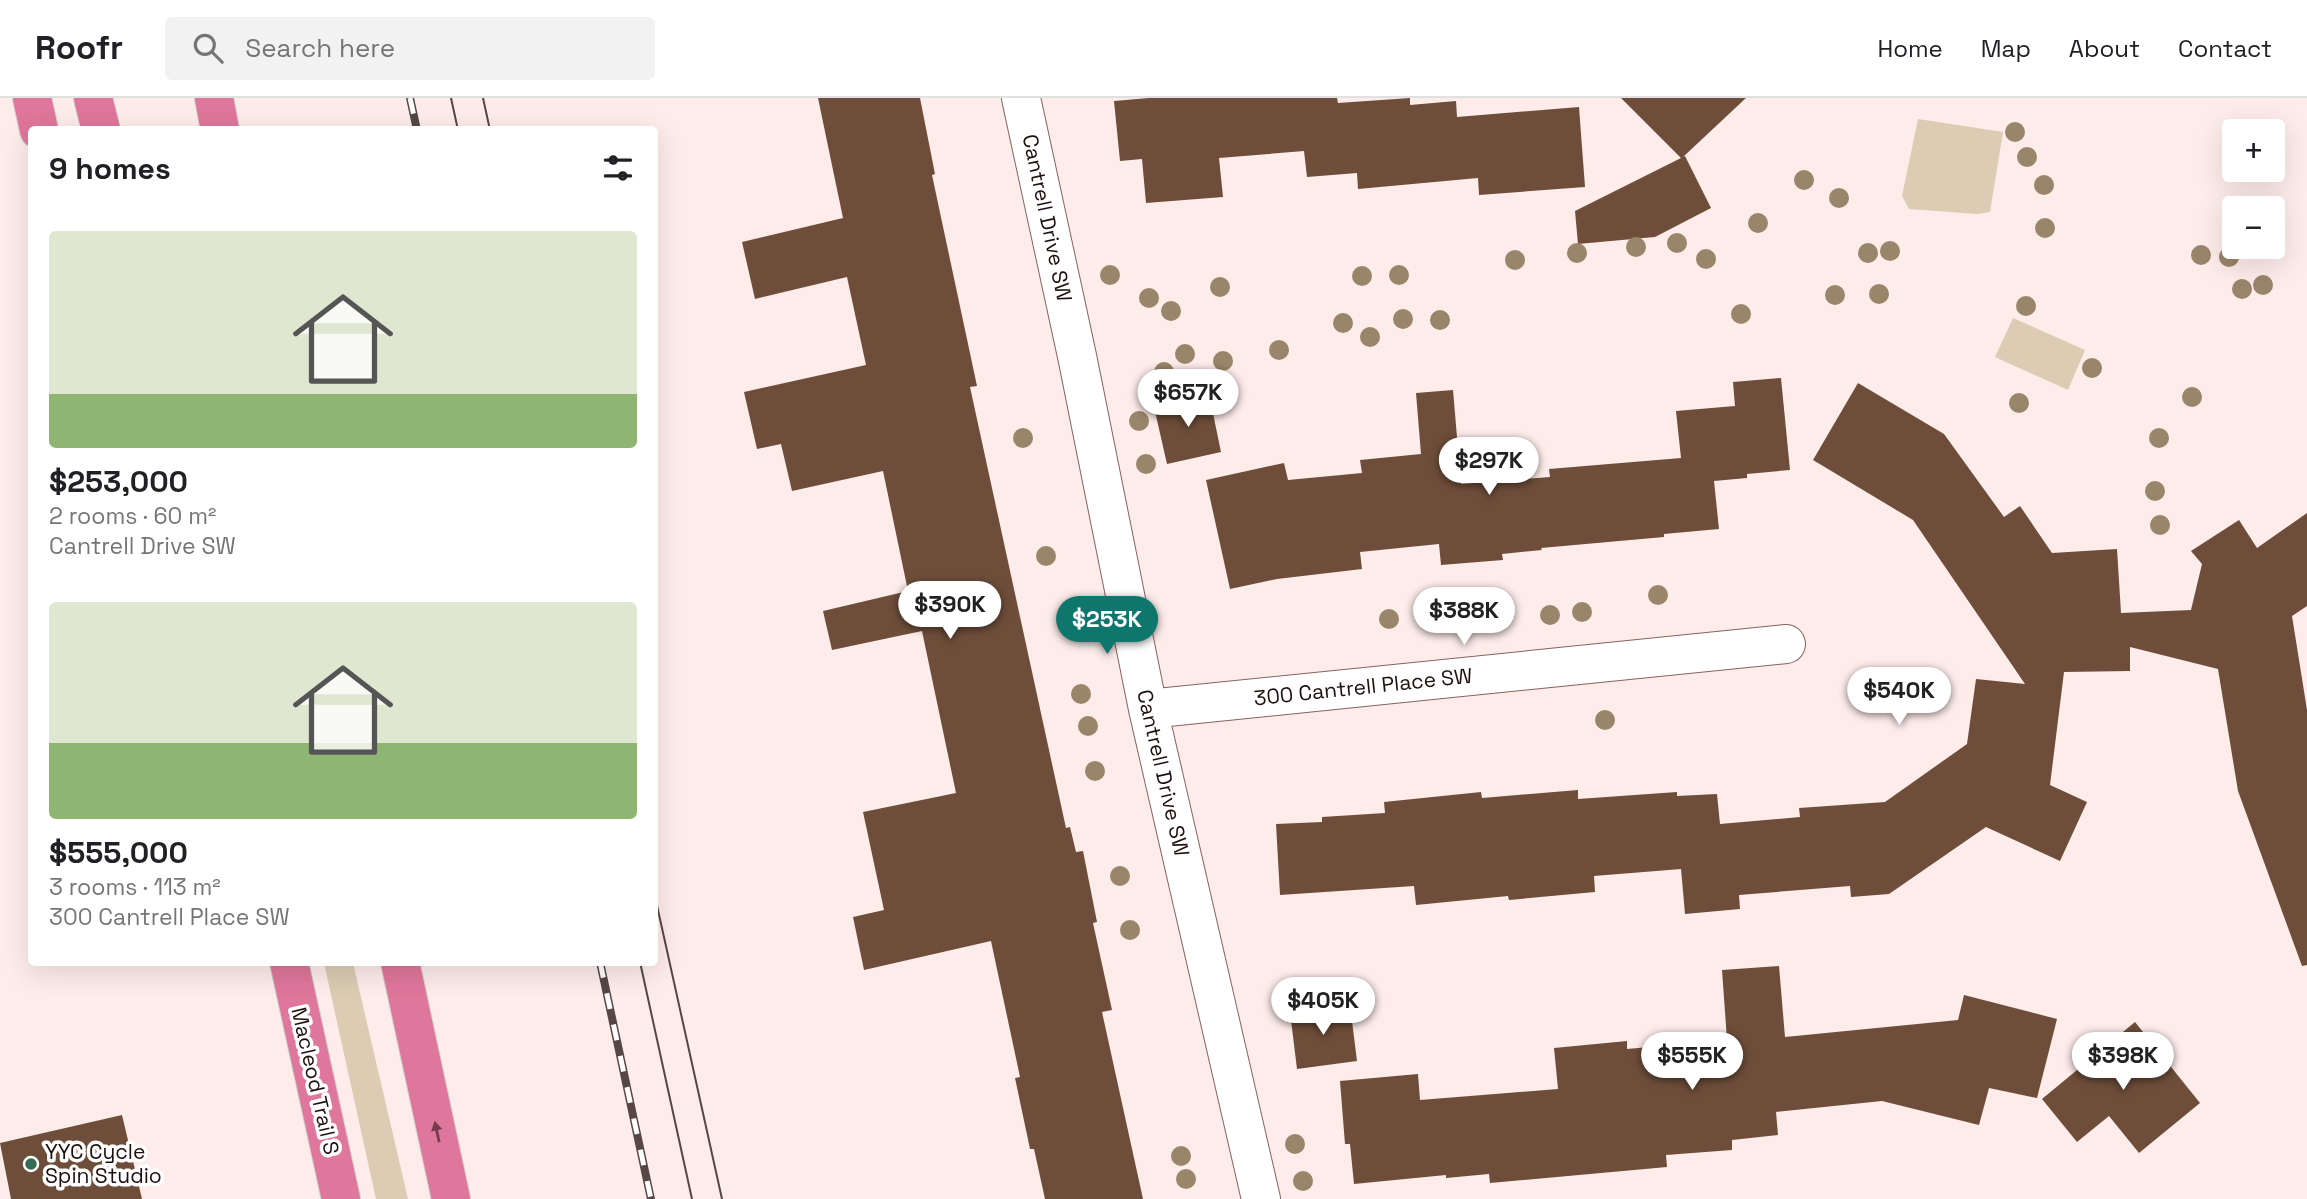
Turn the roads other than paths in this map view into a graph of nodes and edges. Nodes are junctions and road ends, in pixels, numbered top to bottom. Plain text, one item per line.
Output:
1 (32, 98) edge
2 (93, 98) edge
3 (214, 98) edge
4 (1021, 98) edge
5 (38, 126) edge
6 (100, 126) edge
7 (219, 126) edge
8 (1786, 644) dead end
9 (1148, 709) junction
10 (290, 966) edge
11 (401, 966) edge
12 (338, 1194) edge
13 (451, 1199) edge
14 (1261, 1199) edge

1 - 5 highway
2 - 6 highway
3 - 7 highway
4 - 9 street, Cantrell Drive SW
8 - 9 street, 300 Cantrell Place SW
9 - 14 street, Cantrell Drive SW
10 - 12 highway, Macleod Trail S
13 -> 11 highway

